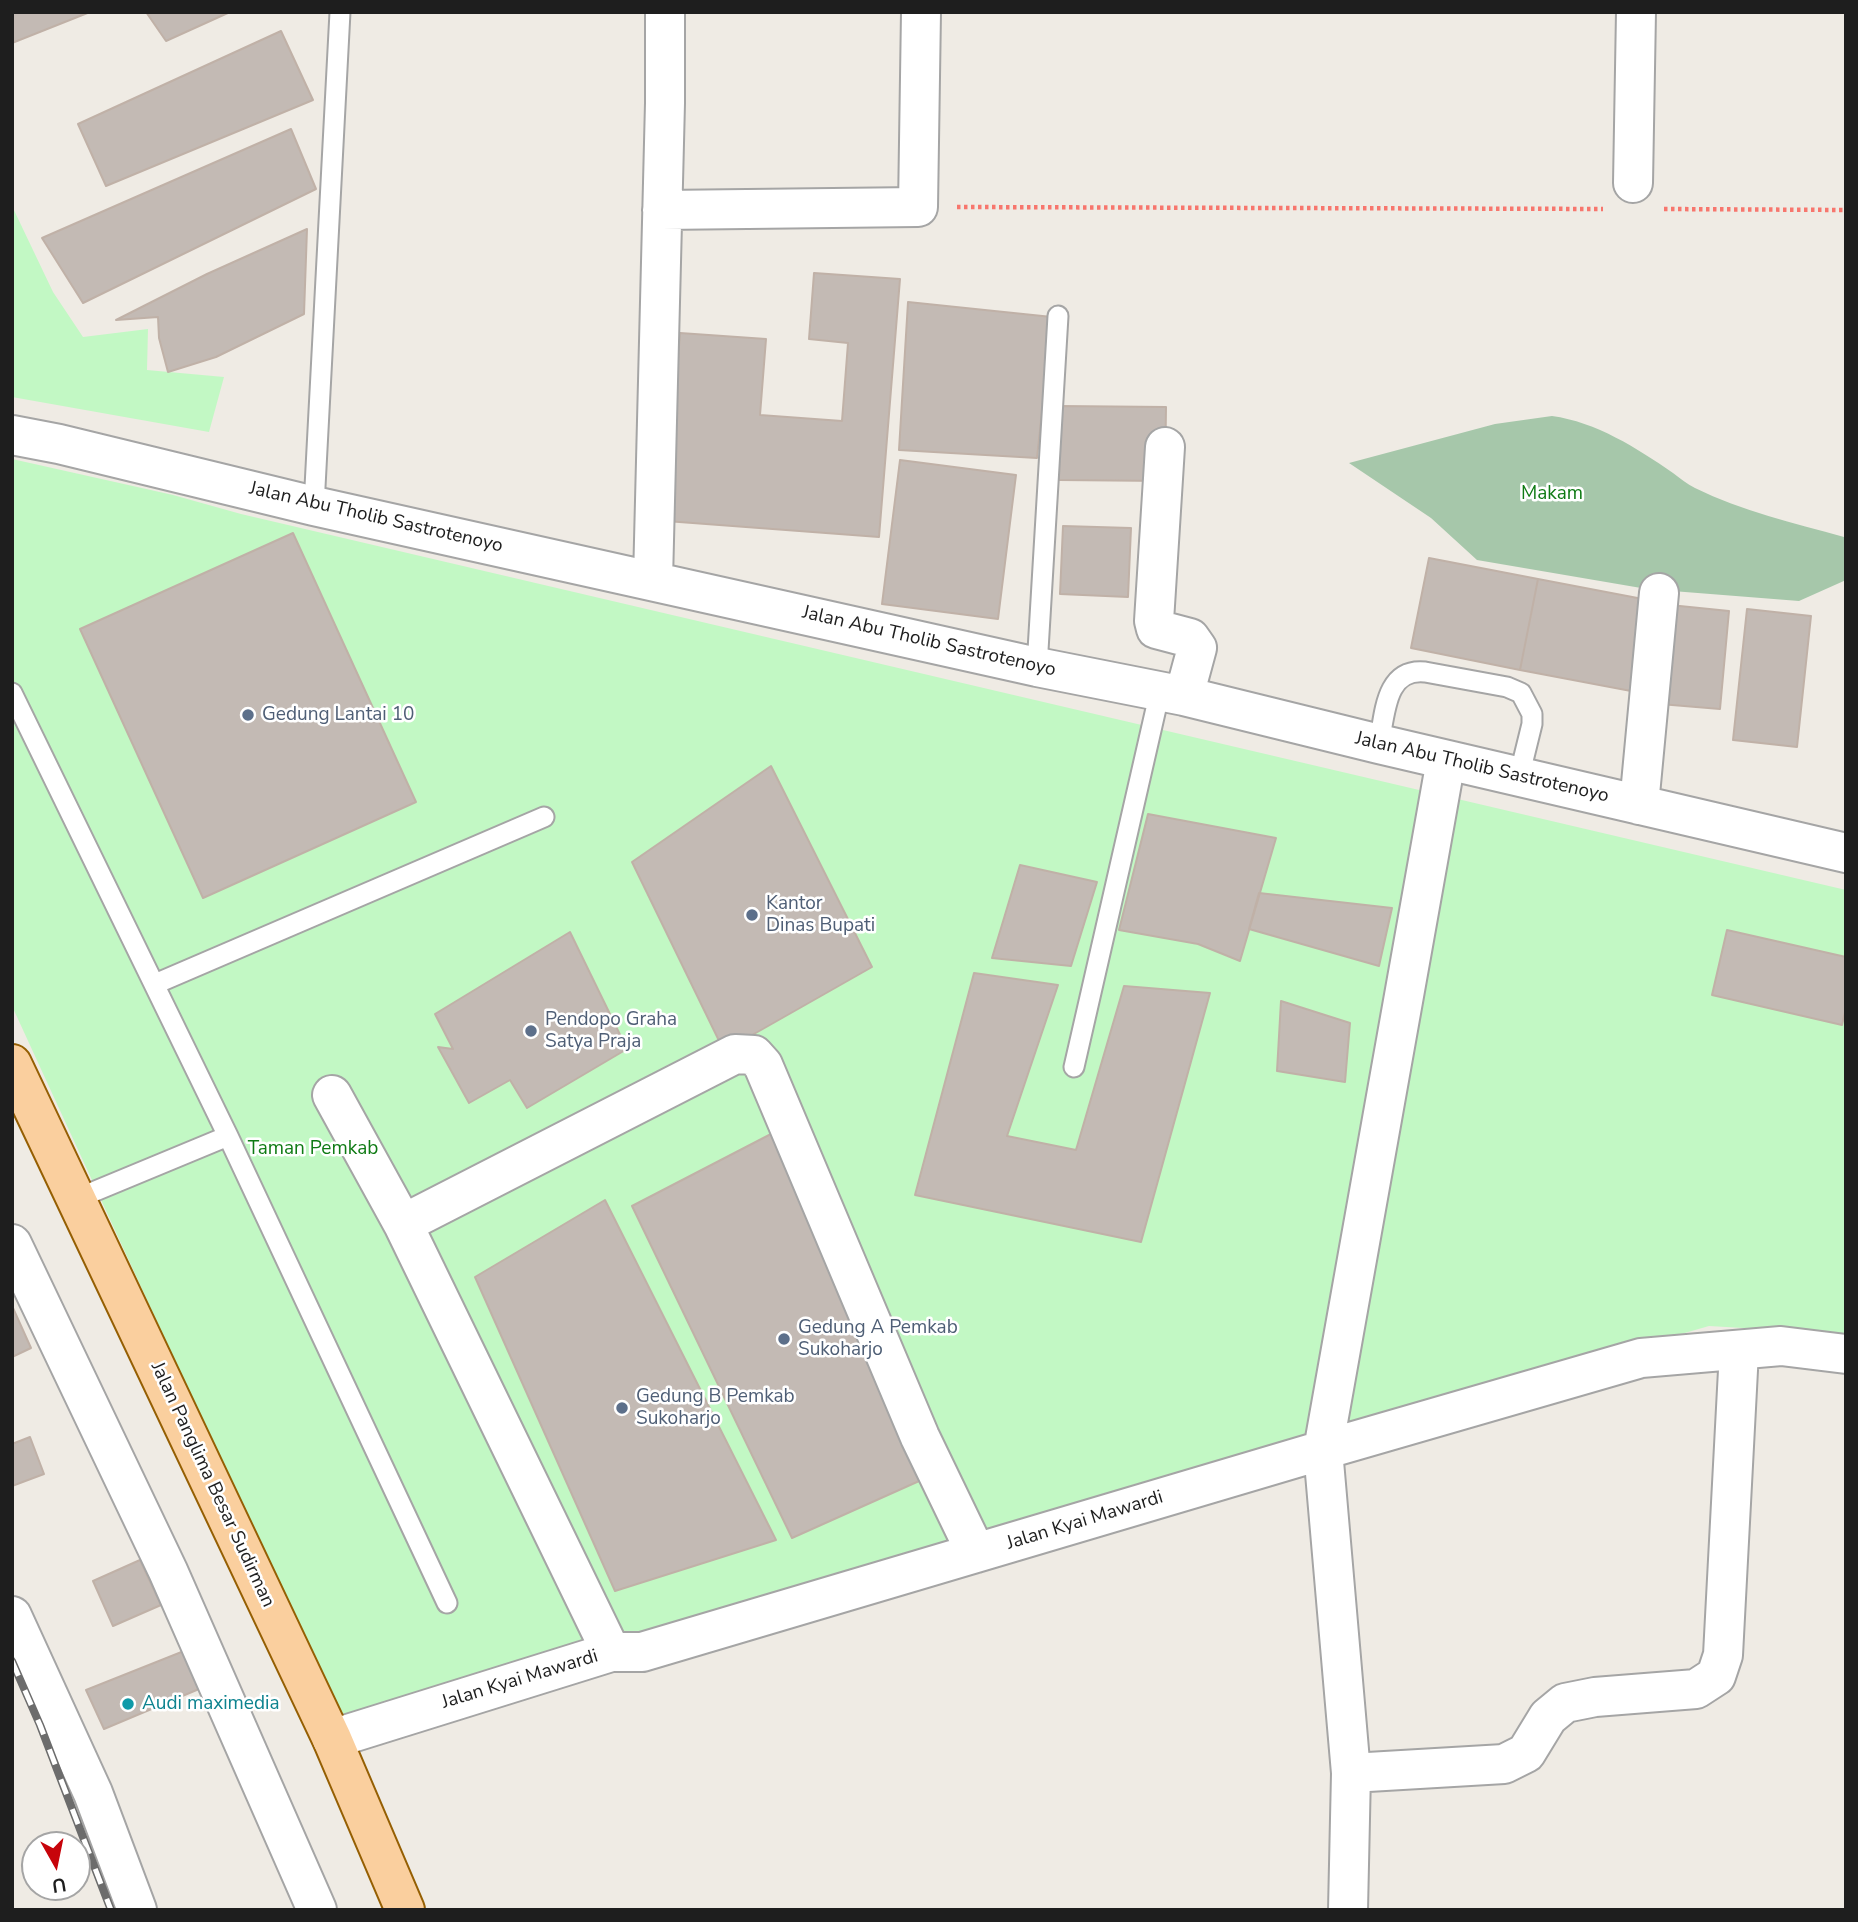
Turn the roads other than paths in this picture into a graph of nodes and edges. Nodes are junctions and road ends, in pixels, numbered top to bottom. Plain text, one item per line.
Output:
1 (340, 12) edge
2 (665, 12) edge
3 (921, 12) edge
4 (1636, 12) edge
5 (1632, 200) road end
6 (662, 210) junction
7 (1058, 316) dead end
8 (12, 435) edge
9 (1165, 447) dead end
10 (314, 506) junction
11 (653, 580) junction
12 (1659, 593) dead end
13 (1037, 667) junction
14 (12, 693) edge
15 (1172, 693) junction
16 (1379, 744) junction
17 (1446, 760) junction
18 (1519, 777) junction
19 (1639, 805) junction
20 (544, 817) dead end
21 (1846, 853) edge
22 (155, 984) junction
23 (12, 1064) edge
24 (1074, 1067) dead end
25 (332, 1095) dead end
26 (229, 1136) junction
27 (76, 1199) junction
28 (403, 1224) junction
29 (12, 1244) edge
30 (1740, 1351) junction
31 (1846, 1354) edge
32 (1324, 1450) junction
33 (976, 1553) junction
34 (447, 1603) dead end
35 (12, 1616) edge
36 (611, 1652) junction
37 (332, 1739) junction
38 (1351, 1773) junction
39 (137, 1910) edge
40 (317, 1910) edge
41 (405, 1910) edge
42 (1348, 1910) edge

1 - 10 lane
2 - 6 street
3 - 6 street
4 - 5 street
6 - 11 street
7 - 13 lane
8 - 10 street, Jalan Abu Tholib Sastrotenoyo
9 - 15 street
10 - 11 street, Jalan Abu Tholib Sastrotenoyo
11 - 13 street, Jalan Abu Tholib Sastrotenoyo
12 - 19 street
13 - 15 street, Jalan Abu Tholib Sastrotenoyo
14 - 22 lane
15 - 16 street, Jalan Abu Tholib Sastrotenoyo
15 - 24 lane
16 - 17 street, Jalan Abu Tholib Sastrotenoyo
16 - 18 lane
17 - 18 street, Jalan Abu Tholib Sastrotenoyo
17 - 32 street
18 - 19 street, Jalan Abu Tholib Sastrotenoyo
19 - 21 street, Jalan Abu Tholib Sastrotenoyo
20 - 22 lane
22 - 26 lane
23 - 27 main road, Jalan Panglima Besar Sudirman
25 - 28 street
26 - 27 lane
26 - 34 lane
27 - 37 main road, Jalan Panglima Besar Sudirman
28 - 33 street
28 - 36 street
29 - 40 street
30 - 31 street, Jalan Kyai Mawardi
30 - 32 street, Jalan Kyai Mawardi
30 - 38 street
32 - 33 street, Jalan Kyai Mawardi
32 - 38 street
33 - 36 street, Jalan Kyai Mawardi
35 - 39 street
36 - 37 street, Jalan Kyai Mawardi
37 - 41 main road, Jalan Panglima Besar Sudirman
38 - 42 street

